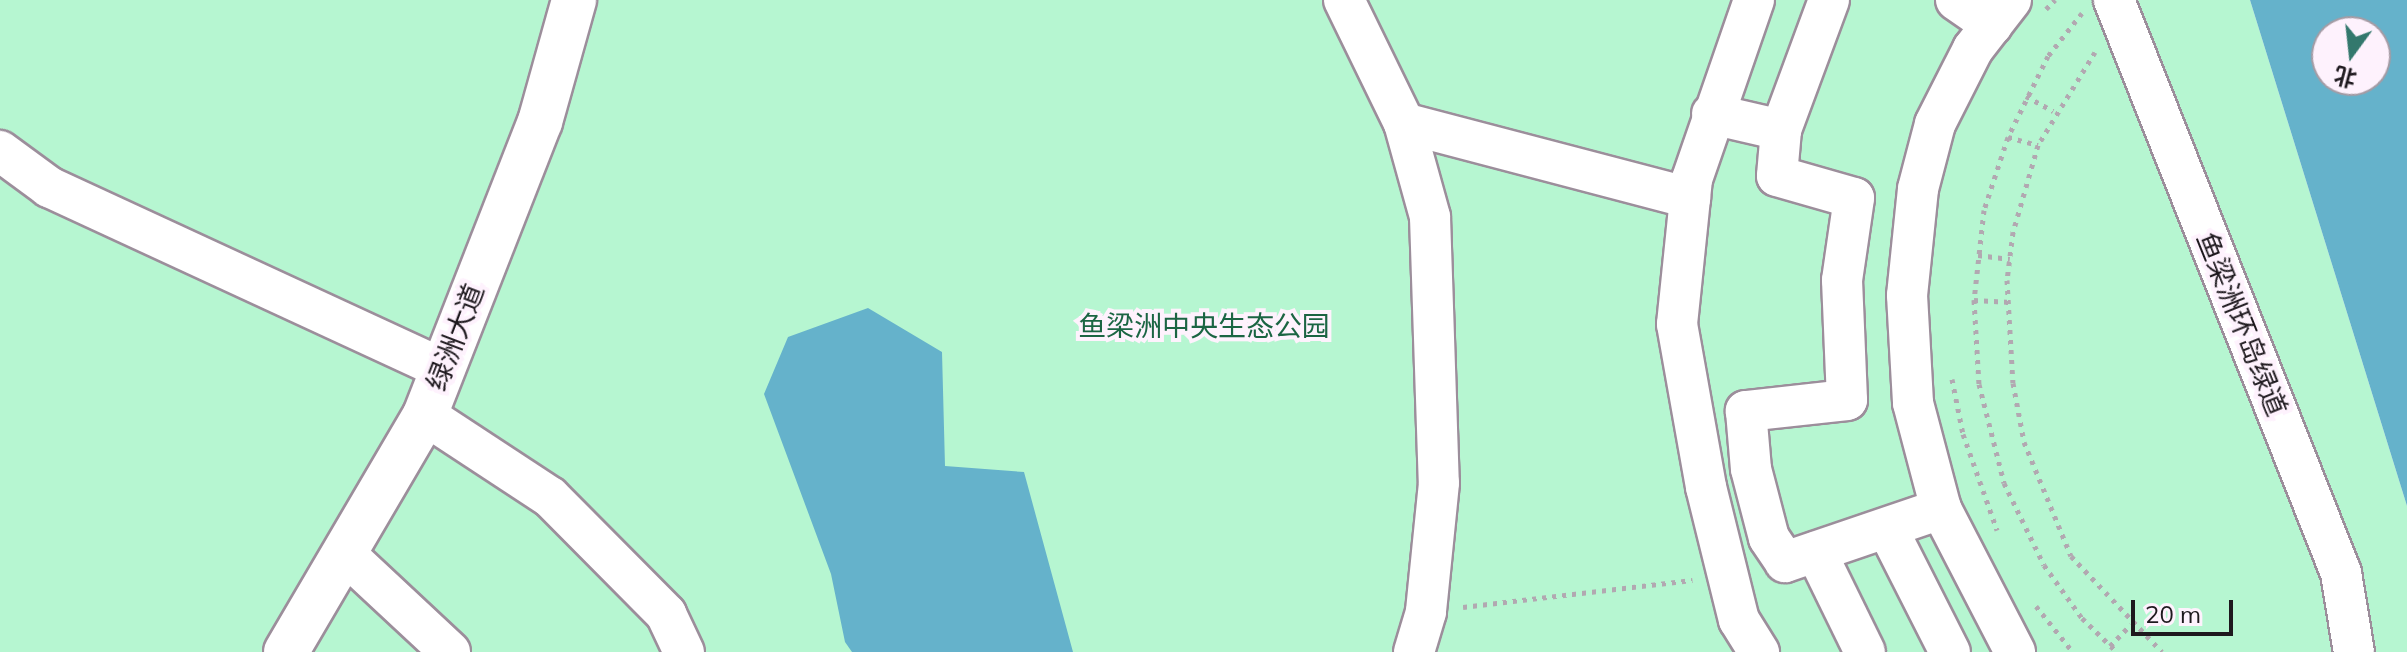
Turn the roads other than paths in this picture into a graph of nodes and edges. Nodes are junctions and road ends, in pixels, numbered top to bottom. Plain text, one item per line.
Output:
1 (574, 0) edge
2 (1344, 0) edge
3 (1754, 0) edge
4 (1956, 0) edge
5 (1824, 1) edge
6 (2109, 7) edge
7 (2012, 15) edge
8 (1712, 114) junction
9 (1404, 123) junction
10 (1781, 130) junction
11 (0, 151) edge
12 (1690, 198) junction
13 (443, 369) junction
14 (425, 415) junction
15 (1751, 469) junction
16 (1704, 471) junction
17 (1941, 509) junction
18 (1887, 528) junction
19 (1816, 552) junction
20 (344, 553) junction
21 (286, 652) edge
22 (450, 652) edge
23 (684, 652) edge
24 (1414, 652) edge
25 (1759, 652) edge
26 (1865, 652) edge
27 (1950, 652) edge
28 (2015, 652) edge
29 (2354, 652) edge

1 - 13 main road, 绿洲大道
2 - 9 street
3 - 8 street
4 - 7 street
5 - 10 street
6 - 29 street, 鱼梁洲环岛绿道
7 - 17 street
8 - 10 street
8 - 12 street
9 - 12 street
9 - 24 street
10 - 15 street
11 - 13 street
12 - 16 street
13 - 14 main road, 绿洲大道
14 - 20 main road, 绿洲大道
14 - 23 street
15 - 16 street
15 - 19 street
16 - 25 street
17 - 18 street
17 - 28 street
18 - 19 street
18 - 27 street
19 - 26 street
20 - 21 main road, 绿洲大道
20 - 22 street

